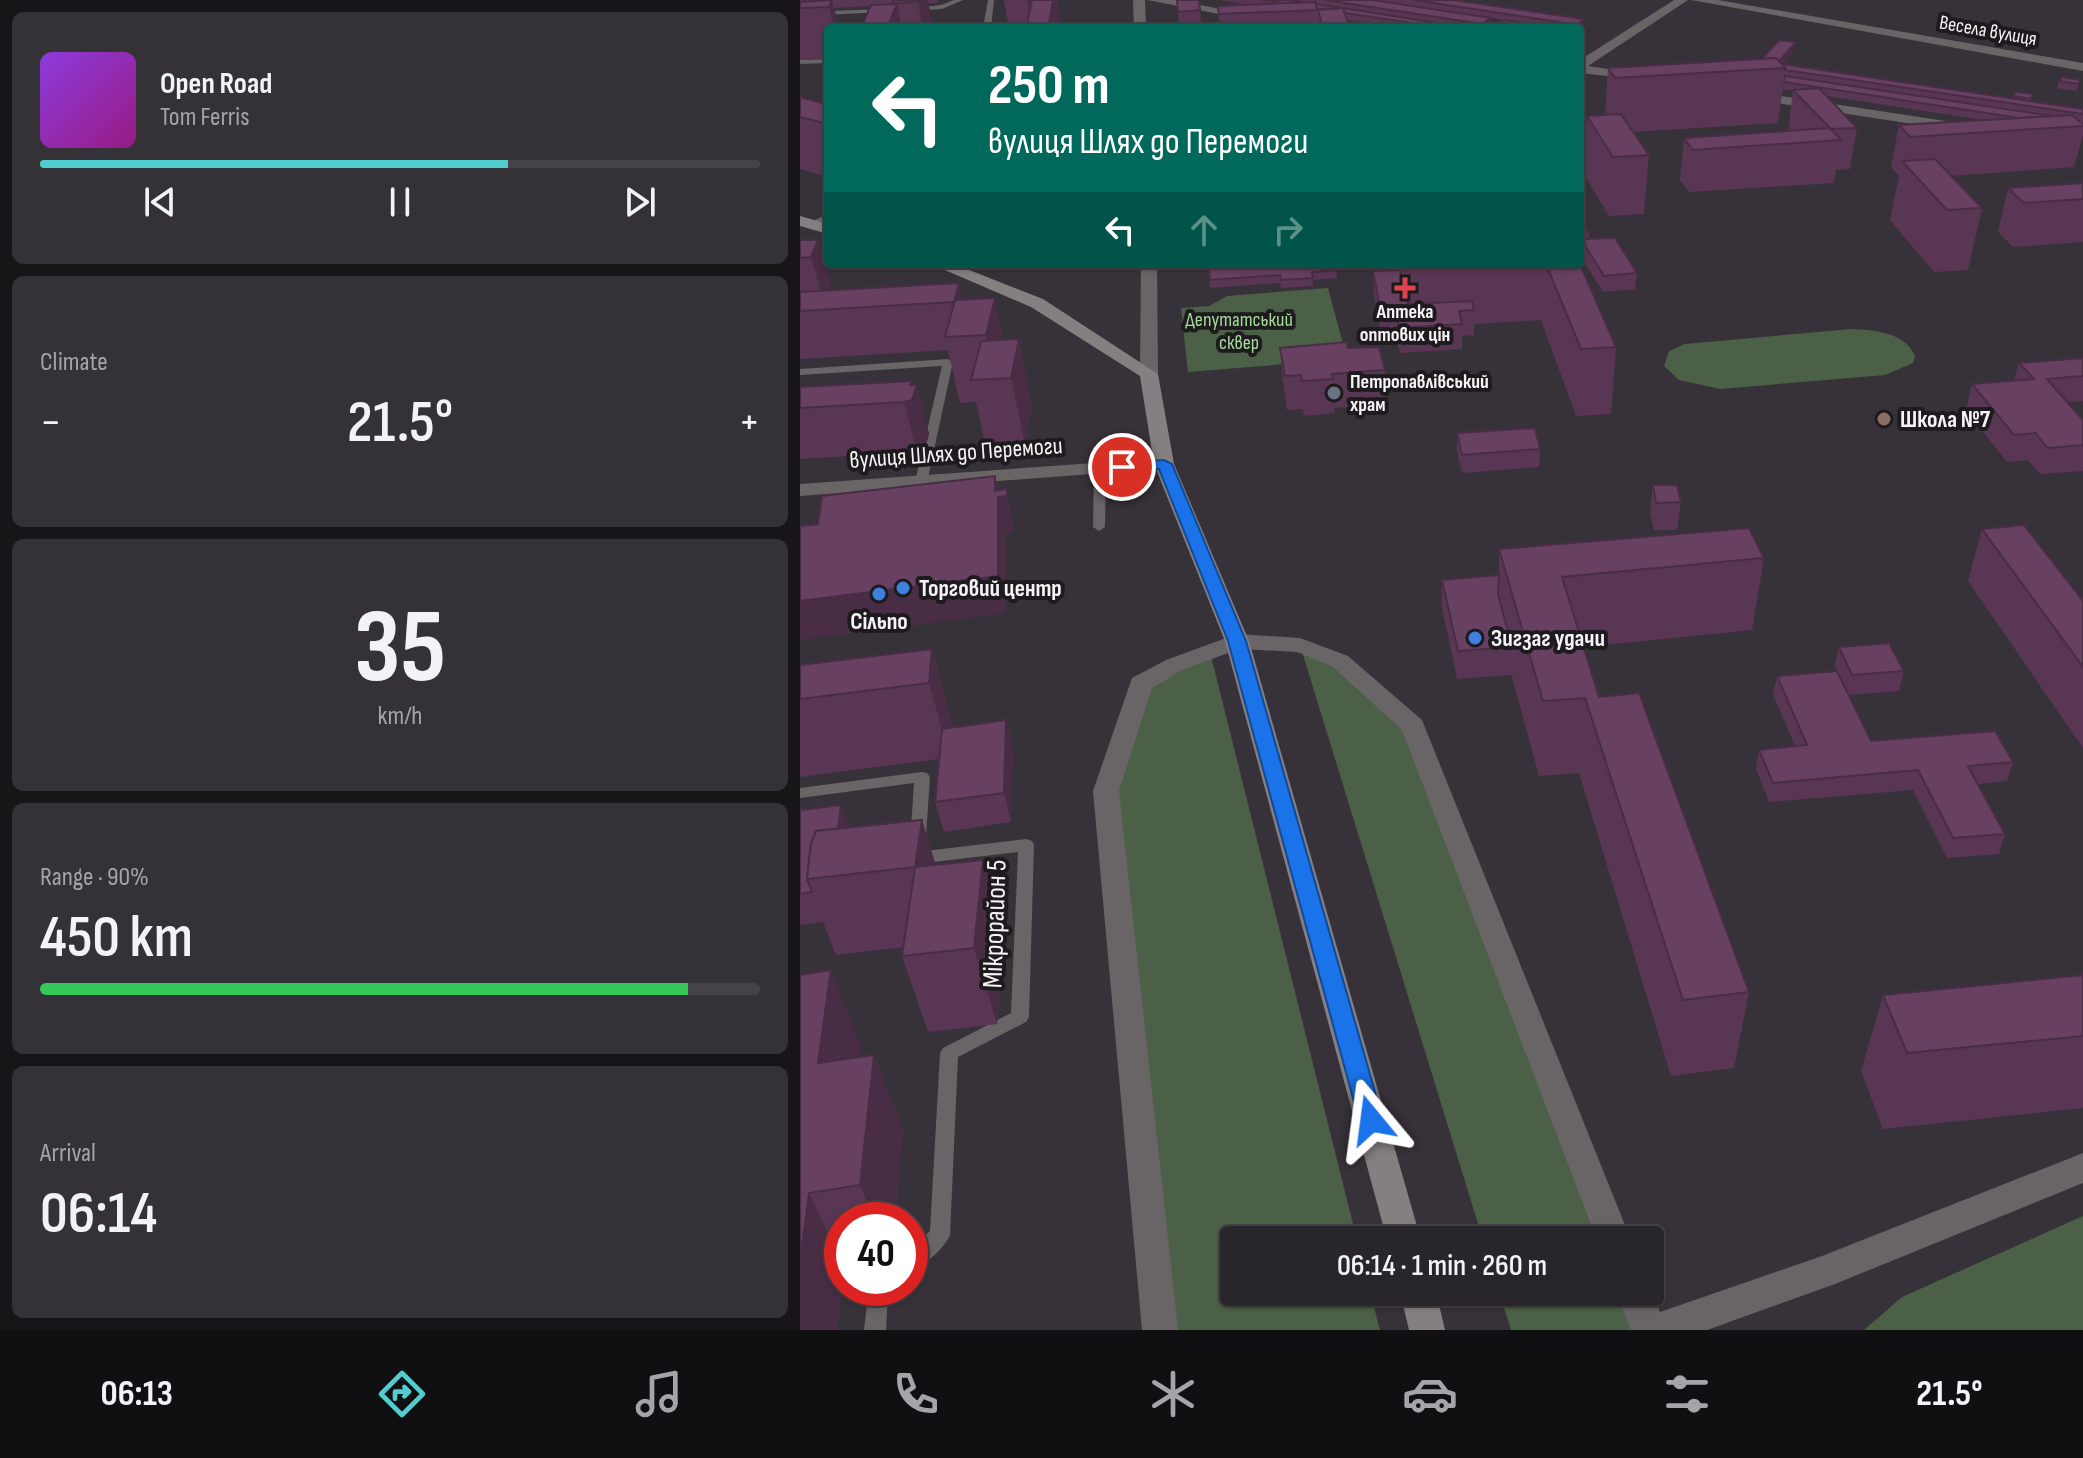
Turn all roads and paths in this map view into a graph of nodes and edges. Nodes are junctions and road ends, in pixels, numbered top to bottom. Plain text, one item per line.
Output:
1 (960, 0) edge
2 (991, 0) edge
3 (1139, 0) edge
4 (1153, 0) edge
5 (1682, 0) edge
6 (1697, 0) edge
7 (800, 14) edge
8 (1269, 19) edge
9 (988, 24) edge
10 (1140, 24) edge
11 (824, 61) edge
12 (800, 62) edge
13 (1584, 65) edge
14 (2083, 67) edge
15 (1584, 69) edge
16 (1652, 80) dead end
17 (1736, 93) edge
18 (1973, 129) edge
19 (949, 268) edge
20 (1149, 268) edge
21 (800, 372) edge
22 (1149, 374) junction
23 (1164, 464) junction
24 (1100, 469) junction
25 (921, 482) junction
26 (800, 490) edge
27 (1099, 527) dead end
28 (1237, 641) junction
29 (800, 793) edge
30 (2083, 1168) edge
31 (1400, 1226) edge
32 (1609, 1226) edge
33 (928, 1246) edge
34 (877, 1306) edge
35 (1421, 1306) edge
36 (1640, 1306) edge
37 (875, 1330) edge
38 (1160, 1330) edge
39 (1427, 1330) edge
40 (1649, 1330) edge
41 (1658, 1330) edge

1 - 7 lane
2 - 9 lane
3 - 10 street
4 - 8 street
5 - 13 street
6 - 14 street, Весела вулиця
11 - 12 lane
15 - 16 street
17 - 18 street
19 - 22 street
20 - 22 street
21 - 25 lane
22 - 23 street
23 - 24 street, вулиця Шлях до Перемоги
23 - 28 street
24 - 25 street, вулиця Шлях до Перемоги
24 - 27 lane
25 - 26 street, вулиця Шлях до Перемоги
28 - 31 street
28 - 32 street
28 - 38 street
29 - 33 lane, Мікрорайон 5
30 - 41 street
34 - 37 lane
35 - 39 street
36 - 40 street

